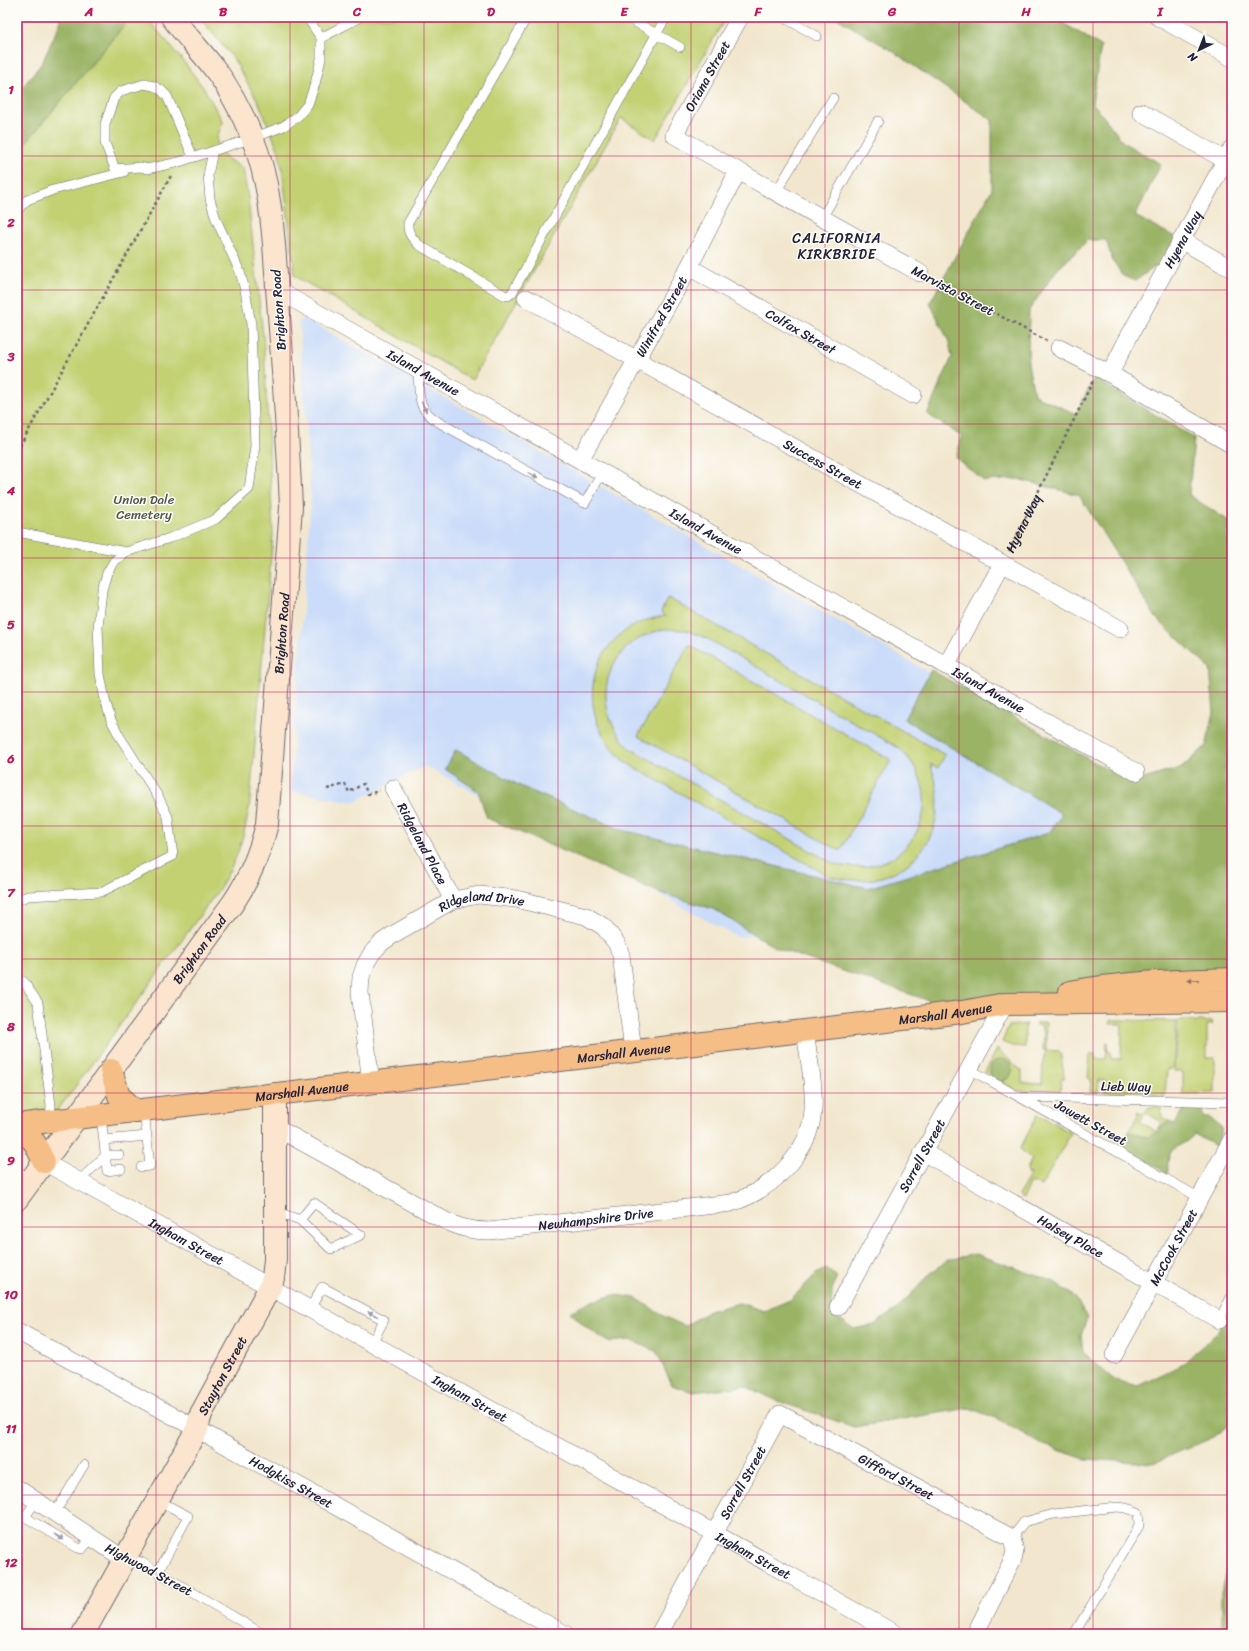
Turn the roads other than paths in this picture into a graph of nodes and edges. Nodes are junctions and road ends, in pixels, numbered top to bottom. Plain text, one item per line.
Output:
1 (172, 17) edge
2 (307, 17) edge
3 (360, 17) edge
4 (527, 17) edge
5 (626, 17) edge
6 (666, 17) edge
7 (740, 17) edge
8 (783, 17) edge
9 (1158, 17) edge
10 (657, 34) junction
11 (817, 36) dead end
12 (321, 38) junction
13 (680, 47) dead end
14 (1232, 58) edge
15 (833, 98) dead end
16 (1141, 112) dead end
17 (878, 121) dead end
18 (674, 135) joint
19 (253, 138) junction
20 (213, 150) junction
21 (193, 157) junction
22 (1230, 158) edge
23 (141, 168) junction
24 (738, 170) junction
25 (776, 192) junction
26 (17, 210) edge
27 (822, 218) junction
28 (1181, 240) junction
29 (689, 267) junction
30 (1232, 269) edge
31 (920, 273) road end
32 (277, 290) junction
33 (526, 298) dead end
34 (1059, 348) road end
35 (637, 361) junction
36 (418, 369) junction
37 (1102, 376) junction
38 (913, 395) dead end
39 (1232, 445) edge
40 (580, 460) junction
41 (602, 473) junction
42 (17, 532) edge
43 (126, 552) junction
44 (1002, 564) junction
45 (1120, 630) dead end
46 (946, 666) junction
47 (1136, 772) dead end
48 (393, 788) road end
49 (18, 899) edge
50 (453, 900) junction
51 (17, 978) edge
52 (1232, 979) edge
53 (1232, 1001) edge
54 (1005, 1004) junction
55 (805, 1031) junction
56 (633, 1051) junction
57 (969, 1069) junction
58 (111, 1070) junction
59 (371, 1083) junction
60 (275, 1094) junction
61 (1019, 1097) junction
62 (1232, 1102) edge
63 (140, 1110) junction
64 (101, 1115) junction
65 (76, 1118) junction
66 (50, 1121) junction
67 (17, 1125) edge
68 (275, 1127) junction
69 (147, 1136) junction
70 (1232, 1139) edge
71 (104, 1140) junction
72 (149, 1152) junction
73 (923, 1152) junction
74 (140, 1153) dead end
75 (106, 1155) junction
76 (119, 1155) dead end
77 (44, 1162) junction
78 (141, 1167) dead end
79 (120, 1169) dead end
80 (24, 1175) edge
81 (78, 1181) junction
82 (1200, 1198) junction
83 (17, 1199) edge
84 (275, 1211) junction
85 (300, 1220) junction
86 (1153, 1282) junction
87 (270, 1287) junction
88 (1232, 1296) edge
89 (838, 1307) dead end
90 (310, 1309) junction
91 (1219, 1320) joint
92 (17, 1331) edge
93 (372, 1343) junction
94 (1114, 1355) dead end
95 (780, 1414) joint
96 (197, 1429) junction
97 (84, 1465) dead end
98 (17, 1488) edge
99 (157, 1500) junction
100 (36, 1501) junction
101 (55, 1513) junction
102 (714, 1533) junction
103 (92, 1538) junction
104 (1012, 1538) junction
105 (124, 1559) junction
106 (158, 1572) junction
107 (83, 1634) edge
108 (263, 1634) edge
109 (565, 1634) edge
110 (659, 1634) edge
111 (896, 1634) edge
112 (978, 1634) edge
113 (1074, 1634) edge

1 - 19 street, Brighton Road
2 - 12 lane
3 - 12 lane
4 - 10 lane
5 - 10 lane
6 - 10 lane
7 - 18 street, Oriana Street
8 - 11 lane
9 - 14 street
10 - 13 lane
12 - 19 lane
15 - 25 lane
16 - 22 street
17 - 27 lane
18 - 24 street, Marvista Street
19 - 20 lane
19 - 32 street, Brighton Road
20 - 21 lane
20 - 43 lane
21 - 23 lane
21 - 23 lane
22 - 28 street, Hyena Way
23 - 26 lane
24 - 25 street, Marvista Street
24 - 29 street, Winifred Street
25 - 27 street, Marvista Street
27 - 31 street, Marvista Street
28 - 30 street
28 - 37 street, Hyena Way
29 - 35 street, Winifred Street
29 - 38 street, Colfax Street
32 - 36 street, Island Avenue
32 - 58 street, Brighton Road
33 - 35 street, Success Street
34 - 37 street
35 - 40 street, Winifred Street
35 - 44 street, Success Street
36 - 40 street, Island Avenue
36 -> 41 lane
37 - 39 street
40 - 41 street, Island Avenue
41 - 46 street, Island Avenue
42 - 43 lane
43 - 49 lane
44 - 45 street, Success Street
44 - 46 street, Hyena Way
46 - 47 street, Island Avenue
48 - 50 street, Ridgeland Place
50 - 56 street, Ridgeland Drive
50 - 59 street, Ridgeland Drive
51 - 66 lane
52 -> 54 main road
53 - 54 main road, Marshall Avenue
54 - 55 main road, Marshall Avenue
54 - 57 street, Sorrell Street
55 - 56 main road, Marshall Avenue
55 - 68 street, Newhampshire Drive
56 - 59 main road, Marshall Avenue
57 - 61 lane, Jawett Street
57 - 73 street, Sorrell Street
58 - 63 main road
58 - 65 street, Brighton Road
59 - 60 main road, Marshall Avenue
60 - 63 main road, Marshall Avenue
60 - 68 street, Stayton Street
61 - 62 lane, Lieb Way
61 - 82 lane, Jawett Street
63 - 64 main road, Marshall Avenue
63 - 69 lane
64 - 65 main road, Marshall Avenue
64 - 71 lane
65 - 66 main road, Marshall Avenue
65 - 77 street, Brighton Road
66 - 67 main road, Marshall Avenue
67 - 77 main road
68 - 84 street, Stayton Street
69 - 71 lane
69 - 72 lane
70 - 82 street, McCook Street
71 - 75 lane
72 - 74 lane
72 - 78 lane
73 - 86 street, Halsey Place
73 - 89 street, Sorrell Street
75 - 76 lane
75 - 79 lane
75 - 81 lane
77 - 80 street, Brighton Road
77 - 81 street, Ingham Street
80 - 83 street, Brighton Road
81 - 87 street, Ingham Street
82 - 86 street, McCook Street
84 - 85 lane
84 - 87 street, Stayton Street
85 - 85 lane
86 - 91 street, Halsey Place
86 - 94 street, McCook Street
87 - 90 street, Ingham Street
87 - 96 street, Stayton Street
88 - 91 lane
90 - 93 street, Ingham Street
93 -> 90 lane
92 - 96 street, Hodgkiss Street
93 - 102 street, Ingham Street
95 - 102 street, Sorrell Street
95 - 104 street, Gifford Street
96 - 99 street, Stayton Street
96 - 109 street, Hodgkiss Street
97 - 101 lane
98 - 100 street, Highwood Street
99 - 105 street, Stayton Street
99 - 106 lane
100 - 101 street, Highwood Street
100 -> 103 lane
101 - 103 street, Highwood Street
102 - 110 street, Sorrell Street
102 - 111 street, Ingham Street
103 - 105 street, Highwood Street
104 - 112 street
104 - 113 lane
105 - 106 lane, Highwood Street
105 - 107 street, Stayton Street
106 - 108 lane, Highwood Street

